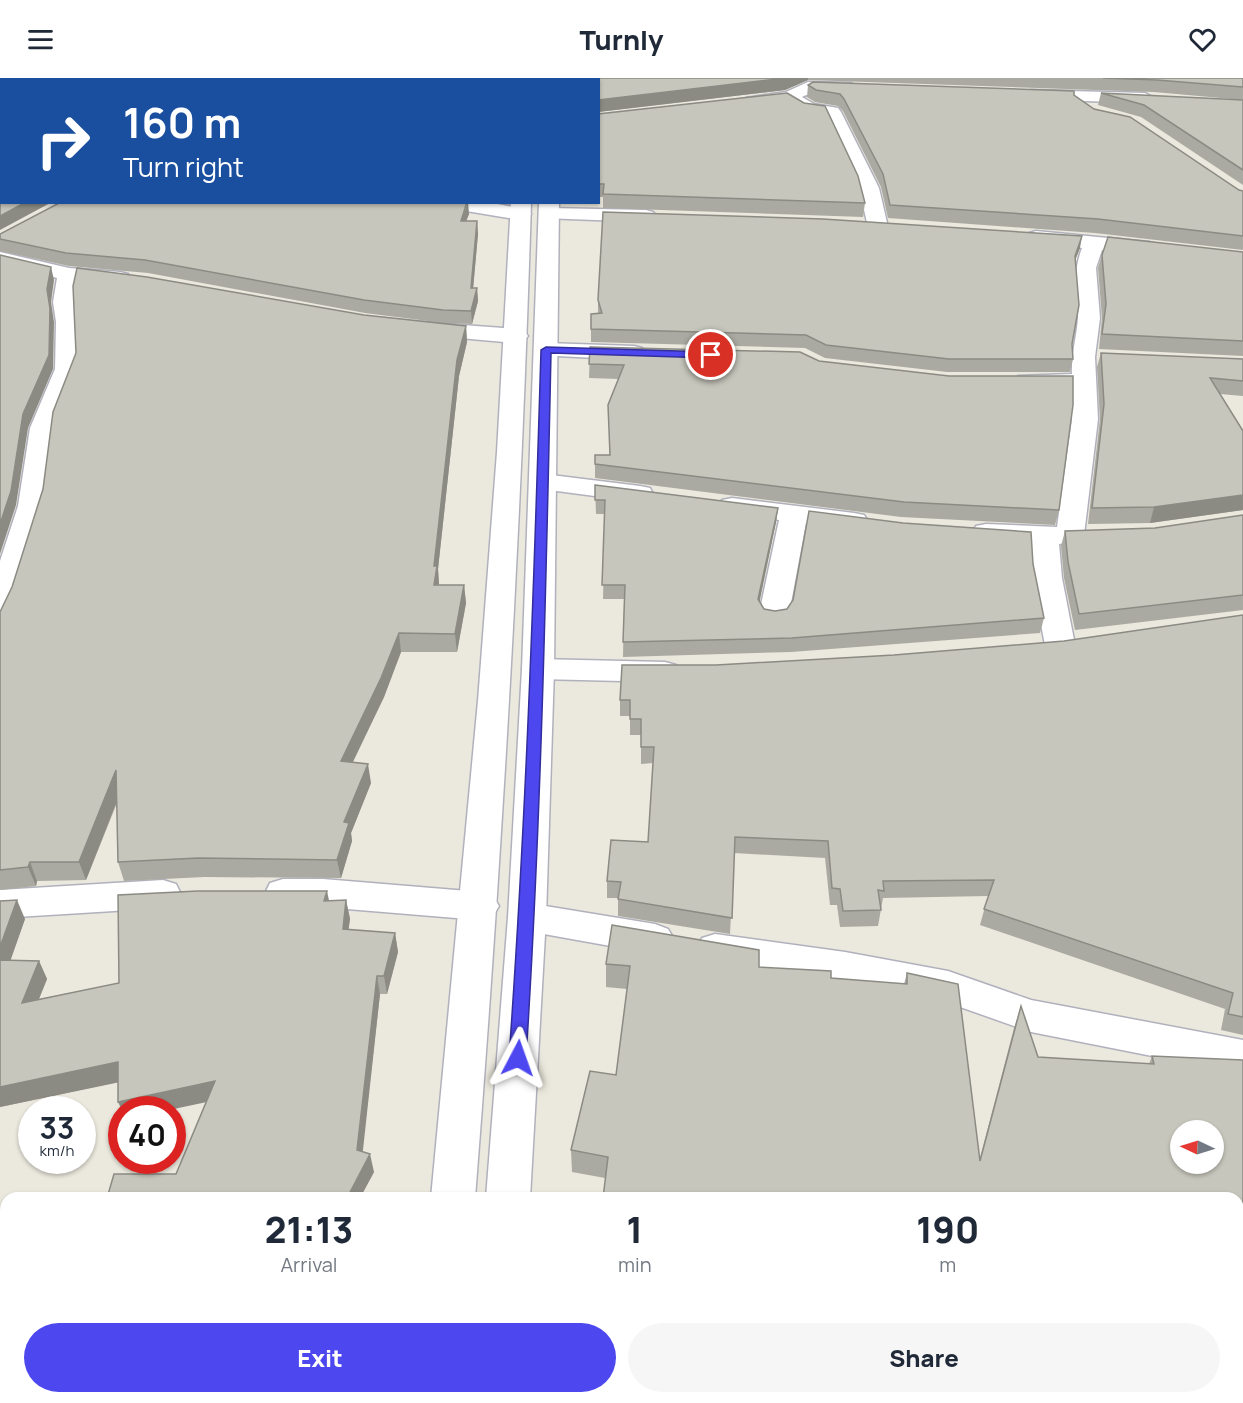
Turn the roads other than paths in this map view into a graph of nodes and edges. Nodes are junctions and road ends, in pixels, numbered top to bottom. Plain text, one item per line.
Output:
1 (1049, 78) edge
2 (868, 88) edge
3 (1011, 95) edge
4 (1066, 95) junction
5 (790, 97) junction
6 (1166, 99) edge
7 (727, 105) edge
8 (1099, 115) edge
9 (477, 204) edge
10 (535, 208) edge
11 (666, 216) edge
12 (857, 226) edge
13 (878, 227) junction
14 (900, 228) edge
15 (1019, 236) edge
16 (1095, 241) junction
17 (1164, 250) edge
18 (0, 258) edge
19 (69, 274) junction
20 (137, 281) edge
21 (399, 326) edge
22 (516, 336) junction
23 (546, 350) junction
24 (652, 353) edge
25 (1091, 365) junction
26 (1000, 381) edge
27 (543, 482) junction
28 (668, 498) edge
29 (703, 502) edge
30 (794, 514) junction
31 (880, 524) edge
32 (961, 531) edge
33 (1069, 535) junction
34 (0, 606) edge
35 (774, 614) edge
36 (1060, 644) edge
37 (538, 669) junction
38 (692, 671) edge
39 (193, 893) edge
40 (252, 893) edge
41 (0, 904) edge
42 (480, 906) junction
43 (527, 917) junction
44 (1243, 1057) edge
45 (454, 1192) edge
46 (508, 1192) edge

1 - 4 street
2 - 5 street
3 - 4 street
4 - 6 street
4 - 8 street
5 - 7 street
5 - 13 street
9 - 10 street
10 - 11 street
10 - 22 street
10 - 23 street
12 - 13 street
13 - 14 street
15 - 16 street
16 - 17 street
16 - 25 street
18 - 19 street
19 - 20 street
19 - 34 street
21 - 22 street
22 - 42 street
23 - 24 street
23 - 27 street
25 - 26 street
25 - 33 street
27 - 28 street
27 - 37 street
29 - 30 street
30 - 31 street
30 - 35 street
32 - 33 street
33 - 36 street
37 - 38 street
37 - 43 street
39 - 41 street
40 - 42 street
42 - 45 street
43 - 44 street
43 - 46 street

